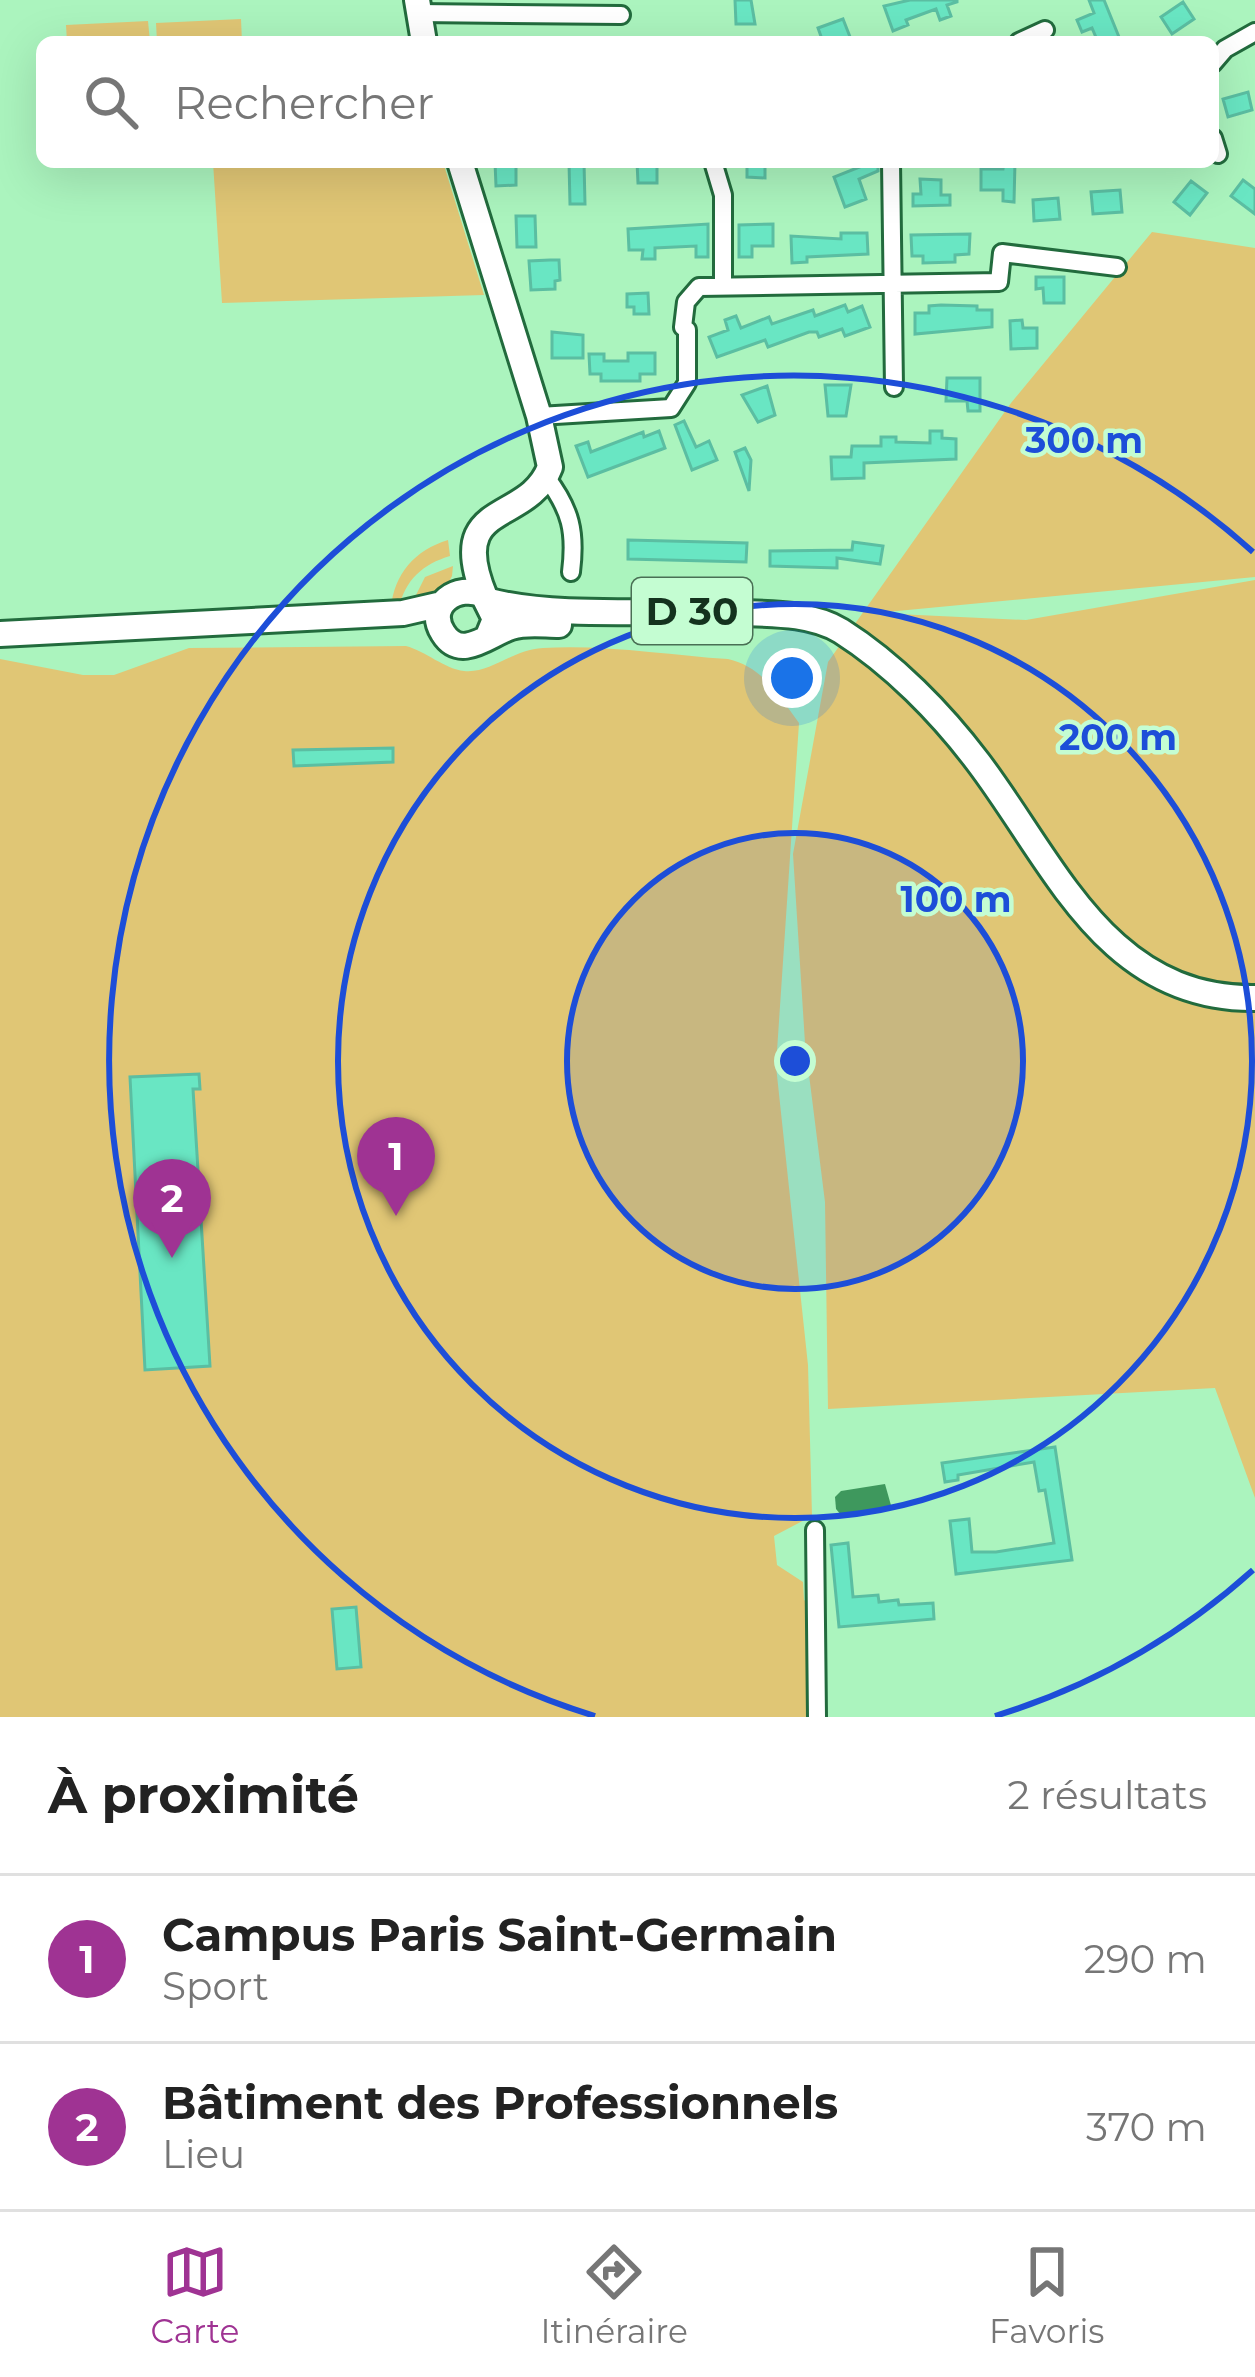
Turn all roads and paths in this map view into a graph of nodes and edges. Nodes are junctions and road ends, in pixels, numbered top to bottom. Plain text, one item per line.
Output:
1 (417, 6) edge
2 (620, 15) dead end
3 (1045, 30) dead end
4 (1255, 32) edge
5 (423, 36) edge
6 (1032, 36) edge
7 (1219, 56) edge
8 (462, 168) edge
9 (715, 168) edge
10 (891, 168) edge
11 (1117, 267) dead end
12 (892, 282) junction
13 (723, 286) junction
14 (894, 387) dead end
15 (539, 416) junction
16 (544, 479) junction
17 (571, 572) dead end
18 (447, 599) junction
19 (487, 599) junction
20 (175, 626) junction
21 (441, 630) junction
22 (0, 634) edge
23 (488, 636) junction
24 (884, 662) junction
25 (1255, 998) edge
26 (815, 1530) dead end
27 (817, 1717) edge

1 - 2 street
1 - 5 main road
3 - 6 street
4 - 7 street
8 - 15 main road
9 - 13 street
10 - 12 street
11 - 12 street
12 - 13 street
12 - 14 street
13 - 15 street
15 - 16 main road
16 - 17 street
16 - 18 main road
16 - 19 main road
18 - 19 main road
18 - 20 main road
18 - 21 main road
19 - 23 main road
19 - 24 main road, D 30
20 - 21 main road
20 - 22 main road
21 - 23 main road
23 - 24 main road, D 30
24 - 25 main road, D 30
26 - 27 street

